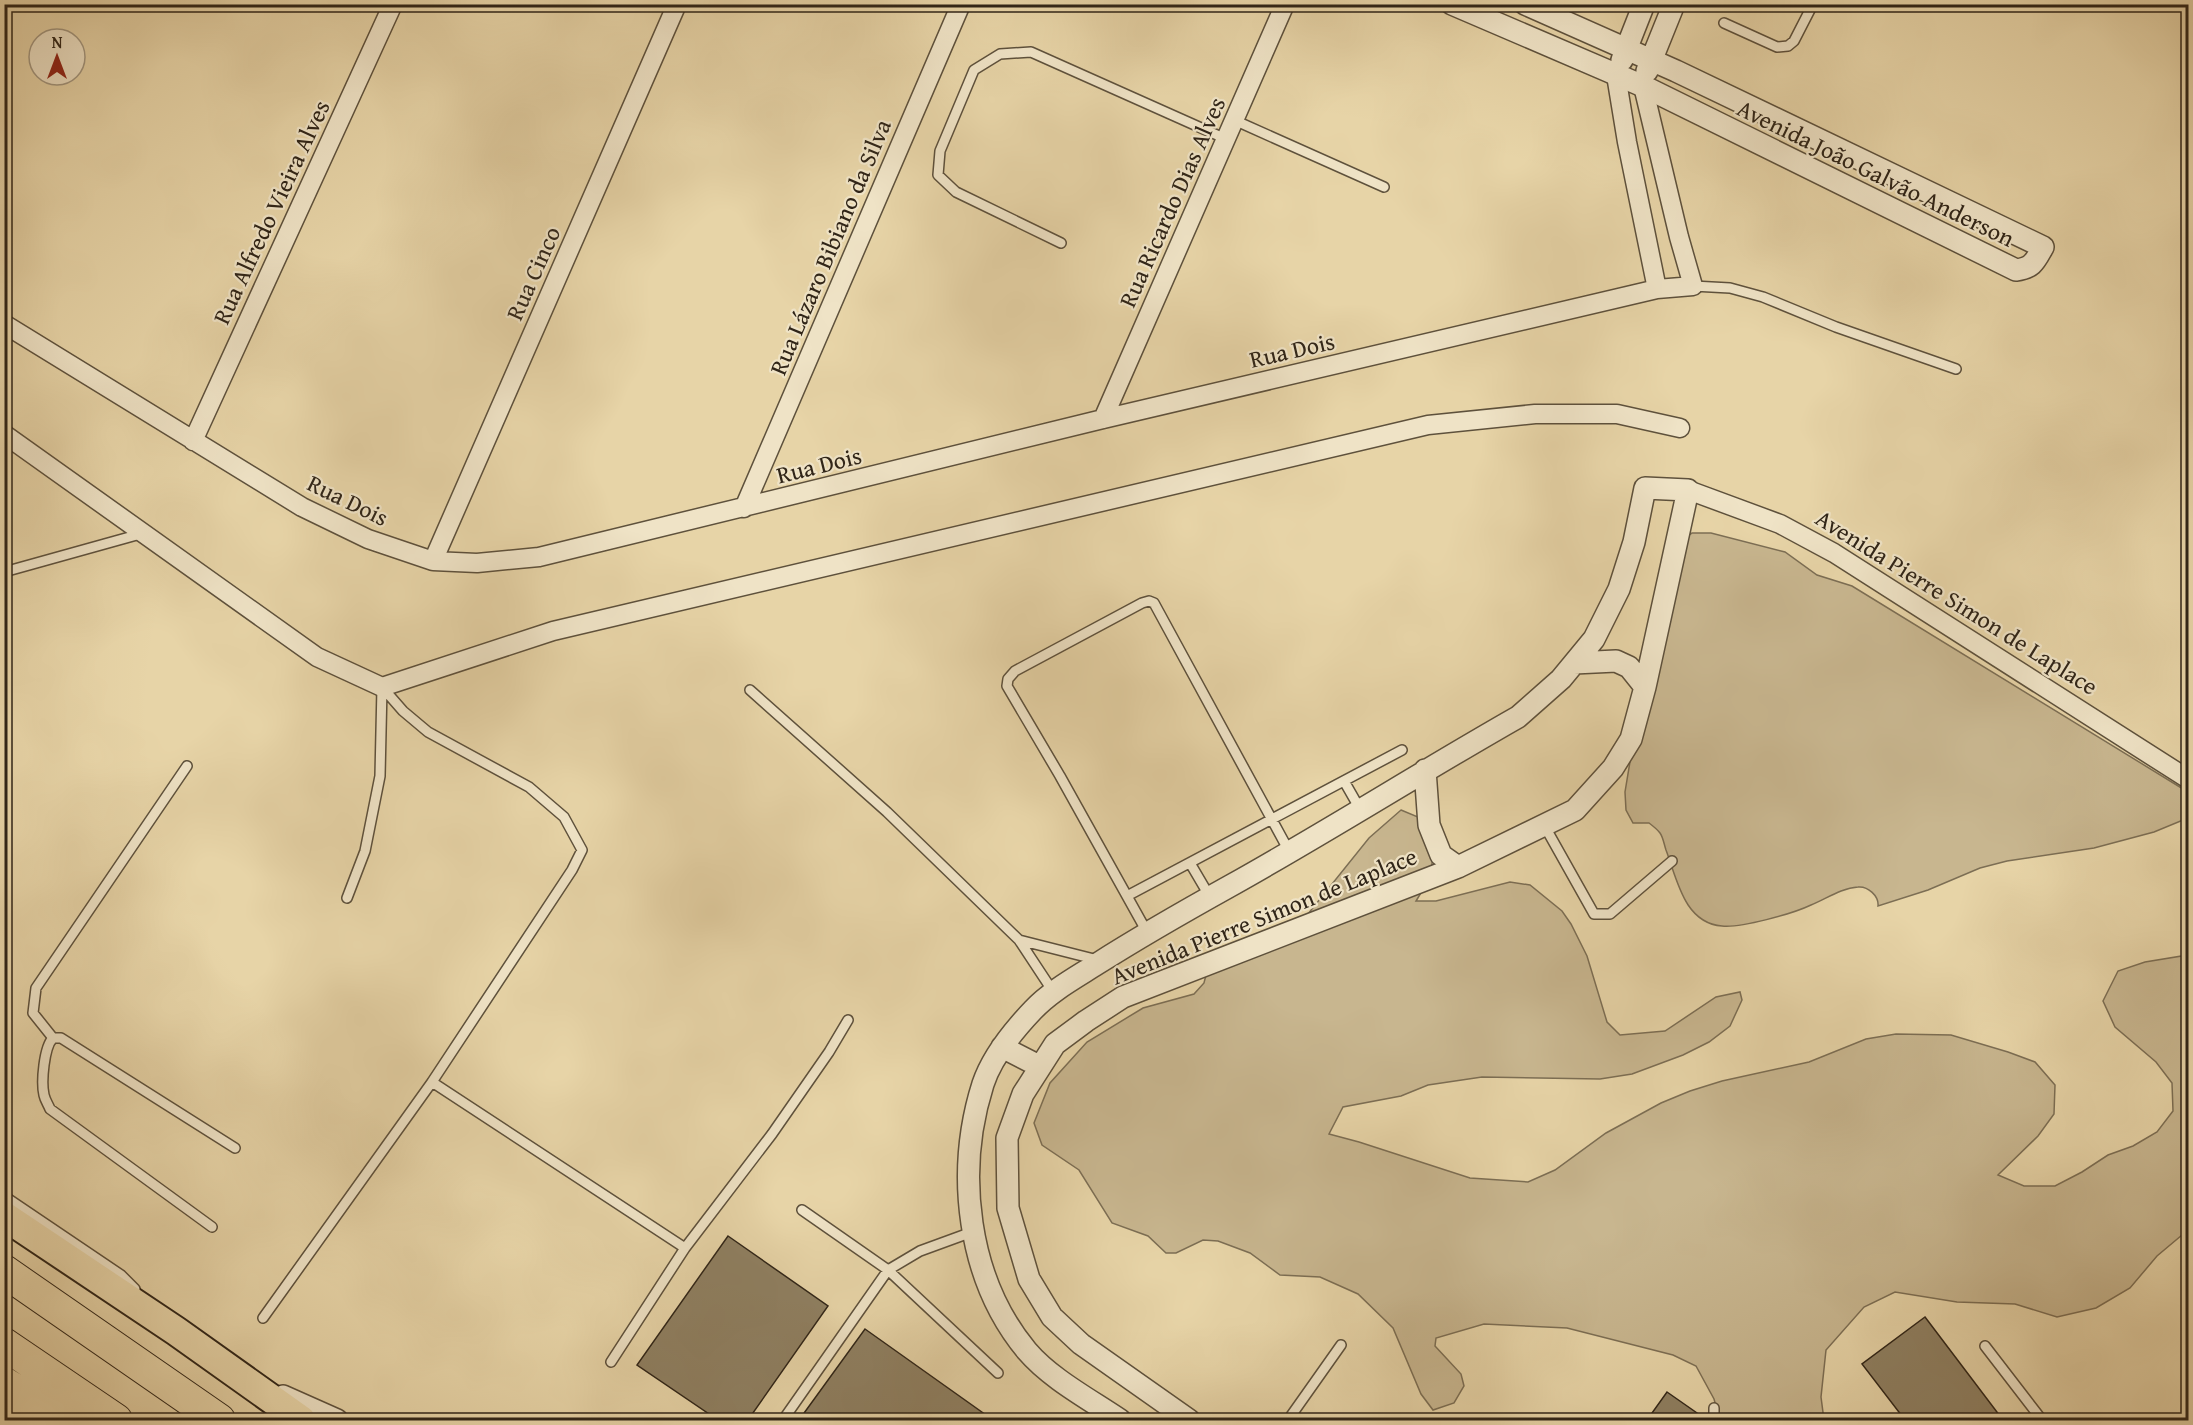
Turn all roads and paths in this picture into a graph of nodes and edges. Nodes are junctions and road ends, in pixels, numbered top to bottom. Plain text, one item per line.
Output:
1 (393, 4) edge
2 (677, 4) edge
3 (961, 4) edge
4 (1285, 4) edge
5 (1452, 4) edge
6 (1525, 4) edge
7 (1644, 4) edge
8 (1674, 4) edge
9 (1813, 4) edge
10 (1724, 23) dead end
11 (1626, 48) junction
12 (1651, 59) junction
13 (1616, 75) junction
14 (1643, 86) junction
15 (1234, 120) junction
16 (1226, 139) junction
17 (1384, 187) dead end
18 (1061, 243) dead end
19 (1693, 286) junction
20 (1658, 289) junction
21 (4, 324) edge
22 (1956, 369) dead end
23 (1103, 419) junction
24 (1680, 428) dead end
25 (4, 434) edge
26 (193, 441) junction
27 (1688, 490) junction
28 (744, 508) junction
29 (144, 533) junction
30 (433, 561) junction
31 (4, 572) edge
32 (1574, 663) junction
33 (382, 687) junction
34 (1645, 687) junction
35 (750, 690) dead end
36 (1402, 750) dead end
37 (187, 766) dead end
38 (1425, 770) junction
39 (2188, 779) edge
40 (1344, 781) junction
41 (1360, 809) junction
42 (1271, 819) junction
43 (1544, 825) junction
44 (1289, 851) junction
45 (1672, 861) dead end
46 (1190, 863) junction
47 (1458, 867) junction
48 (1127, 896) junction
49 (1210, 897) junction
50 (346, 898) dead end
51 (1148, 932) junction
52 (1019, 940) junction
53 (1101, 961) junction
54 (1054, 993) junction
55 (848, 1020) dead end
56 (53, 1038) junction
57 (1002, 1047) junction
58 (1039, 1066) junction
59 (432, 1082) junction
60 (234, 1149) dead end
61 (4, 1196) edge
62 (802, 1210) dead end
63 (4, 1216) edge
64 (212, 1227) dead end
65 (972, 1232) junction
66 (685, 1248) junction
67 (888, 1270) junction
68 (4, 1271) edge
69 (263, 1318) dead end
70 (176, 1331) junction
71 (4, 1344) edge
72 (1341, 1345) dead end
73 (1985, 1346) dead end
74 (611, 1362) dead end
75 (998, 1373) dead end
76 (236, 1376) junction
77 (4, 1383) edge
78 (4, 1403) edge
79 (1714, 1408) dead end
80 (27, 1420) edge
81 (64, 1420) edge
82 (116, 1420) edge
83 (219, 1420) edge
84 (301, 1420) edge
85 (337, 1420) edge
86 (783, 1420) edge
87 (1120, 1420) edge
88 (1189, 1420) edge
89 (1288, 1420) edge
90 (1714, 1420) edge
91 (2042, 1420) edge

1 - 26 street, Rua Alfredo Vieira Alves
2 - 30 street, Rua Cinco
3 - 28 street, Rua Lázaro Bibiano da Silva
4 - 15 street, Rua Ricardo Dias Alves
5 - 13 street, Avenida João Galvão Anderson
6 - 11 street, Avenida João Galvão Anderson
7 - 11 street
8 - 12 street
9 - 10 lane
11 - 12 street, Avenida João Galvão Anderson
11 - 13 street
12 - 14 street
12 - 14 street, Avenida João Galvão Anderson
13 - 14 street, Avenida João Galvão Anderson
13 - 20 street
14 - 19 street
15 - 16 street, Rua Ricardo Dias Alves
15 - 17 lane
16 - 18 lane
16 - 23 street, Rua Ricardo Dias Alves
19 - 20 street, Rua Dois
19 - 22 lane
20 - 23 street, Rua Dois
21 - 26 street, Rua Dois
23 - 28 street, Rua Dois
24 - 33 street
25 - 29 street
26 - 30 street, Rua Dois
27 - 32 street, Avenida Pierre Simon de Laplace
27 - 34 street, Avenida Pierre Simon de Laplace
27 - 39 street, Avenida Pierre Simon de Laplace
28 - 30 street, Rua Dois
29 - 31 lane
29 - 33 street
32 - 34 street
32 - 38 street, Avenida Pierre Simon de Laplace
33 - 50 lane
33 - 59 lane
34 - 43 street, Avenida Pierre Simon de Laplace
35 - 52 lane
36 - 40 lane
37 - 56 lane
38 - 41 street, Avenida Pierre Simon de Laplace
38 - 47 street
40 - 41 lane
40 - 42 lane
41 - 44 street, Avenida Pierre Simon de Laplace
42 - 44 lane
42 - 46 lane
42 - 48 lane
43 - 45 lane
43 - 47 street, Avenida Pierre Simon de Laplace
44 - 49 street, Avenida Pierre Simon de Laplace
46 - 48 lane
46 - 49 lane
47 - 58 street, Avenida Pierre Simon de Laplace
48 - 51 lane
49 - 51 street, Avenida Pierre Simon de Laplace
51 - 53 street, Avenida Pierre Simon de Laplace
52 - 53 lane
52 - 54 lane
53 - 54 street, Avenida Pierre Simon de Laplace
54 - 57 street, Avenida Pierre Simon de Laplace
55 - 66 lane
56 - 60 lane
56 - 64 lane
57 - 58 street
57 - 65 street, Avenida Pierre Simon de Laplace
58 - 88 street, Avenida Pierre Simon de Laplace
59 - 66 lane
59 - 69 lane
61 - 70 lane
62 - 67 lane
63 - 70 highway
65 - 67 lane
65 - 87 street, Avenida Pierre Simon de Laplace
66 - 74 lane
67 - 75 lane
67 - 86 lane
68 - 83 highway
70 - 76 highway
71 - 82 highway
72 - 89 lane
73 - 91 lane
76 - 84 highway
76 - 85 street
77 - 81 highway
78 - 80 highway
79 - 90 lane

